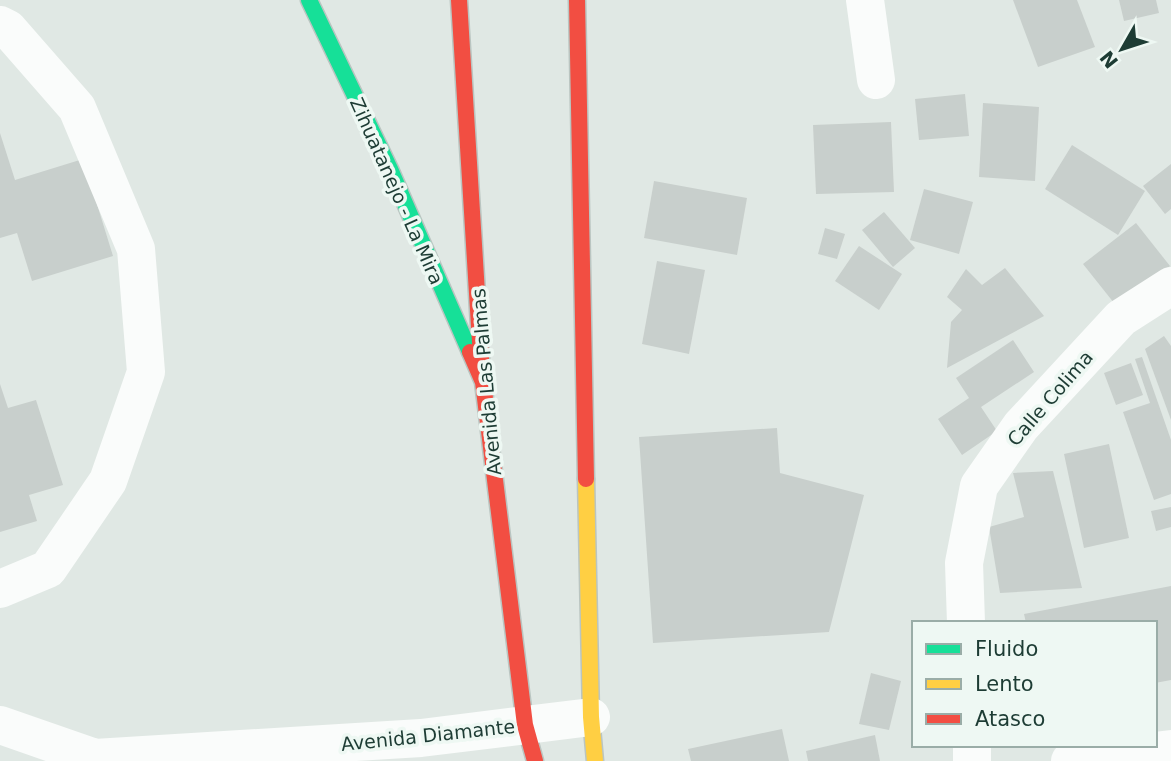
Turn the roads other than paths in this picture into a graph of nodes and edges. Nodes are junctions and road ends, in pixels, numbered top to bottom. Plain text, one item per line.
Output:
1 (309, 0) edge
2 (459, 0) edge
3 (577, 0) edge
4 (864, 0) edge
5 (0, 25) edge
6 (876, 80) dead end
7 (1171, 286) edge
8 (483, 382) junction
9 (0, 589) edge
10 (966, 621) edge
11 (591, 717) junction
12 (0, 725) edge
13 (530, 743) edge
14 (1171, 748) edge
15 (595, 761) edge
16 (1070, 761) edge

1 - 8 main road, Zihuatanejo - La Mira
2 - 8 main road, Avenida Las Palmas
3 - 11 main road
4 - 6 street
5 - 9 street
7 - 10 street, Calle Colima
8 - 13 main road, Avenida Las Palmas
11 - 13 street, Avenida Diamante
11 - 15 main road
12 - 13 street, Avenida Diamante
14 - 16 street

